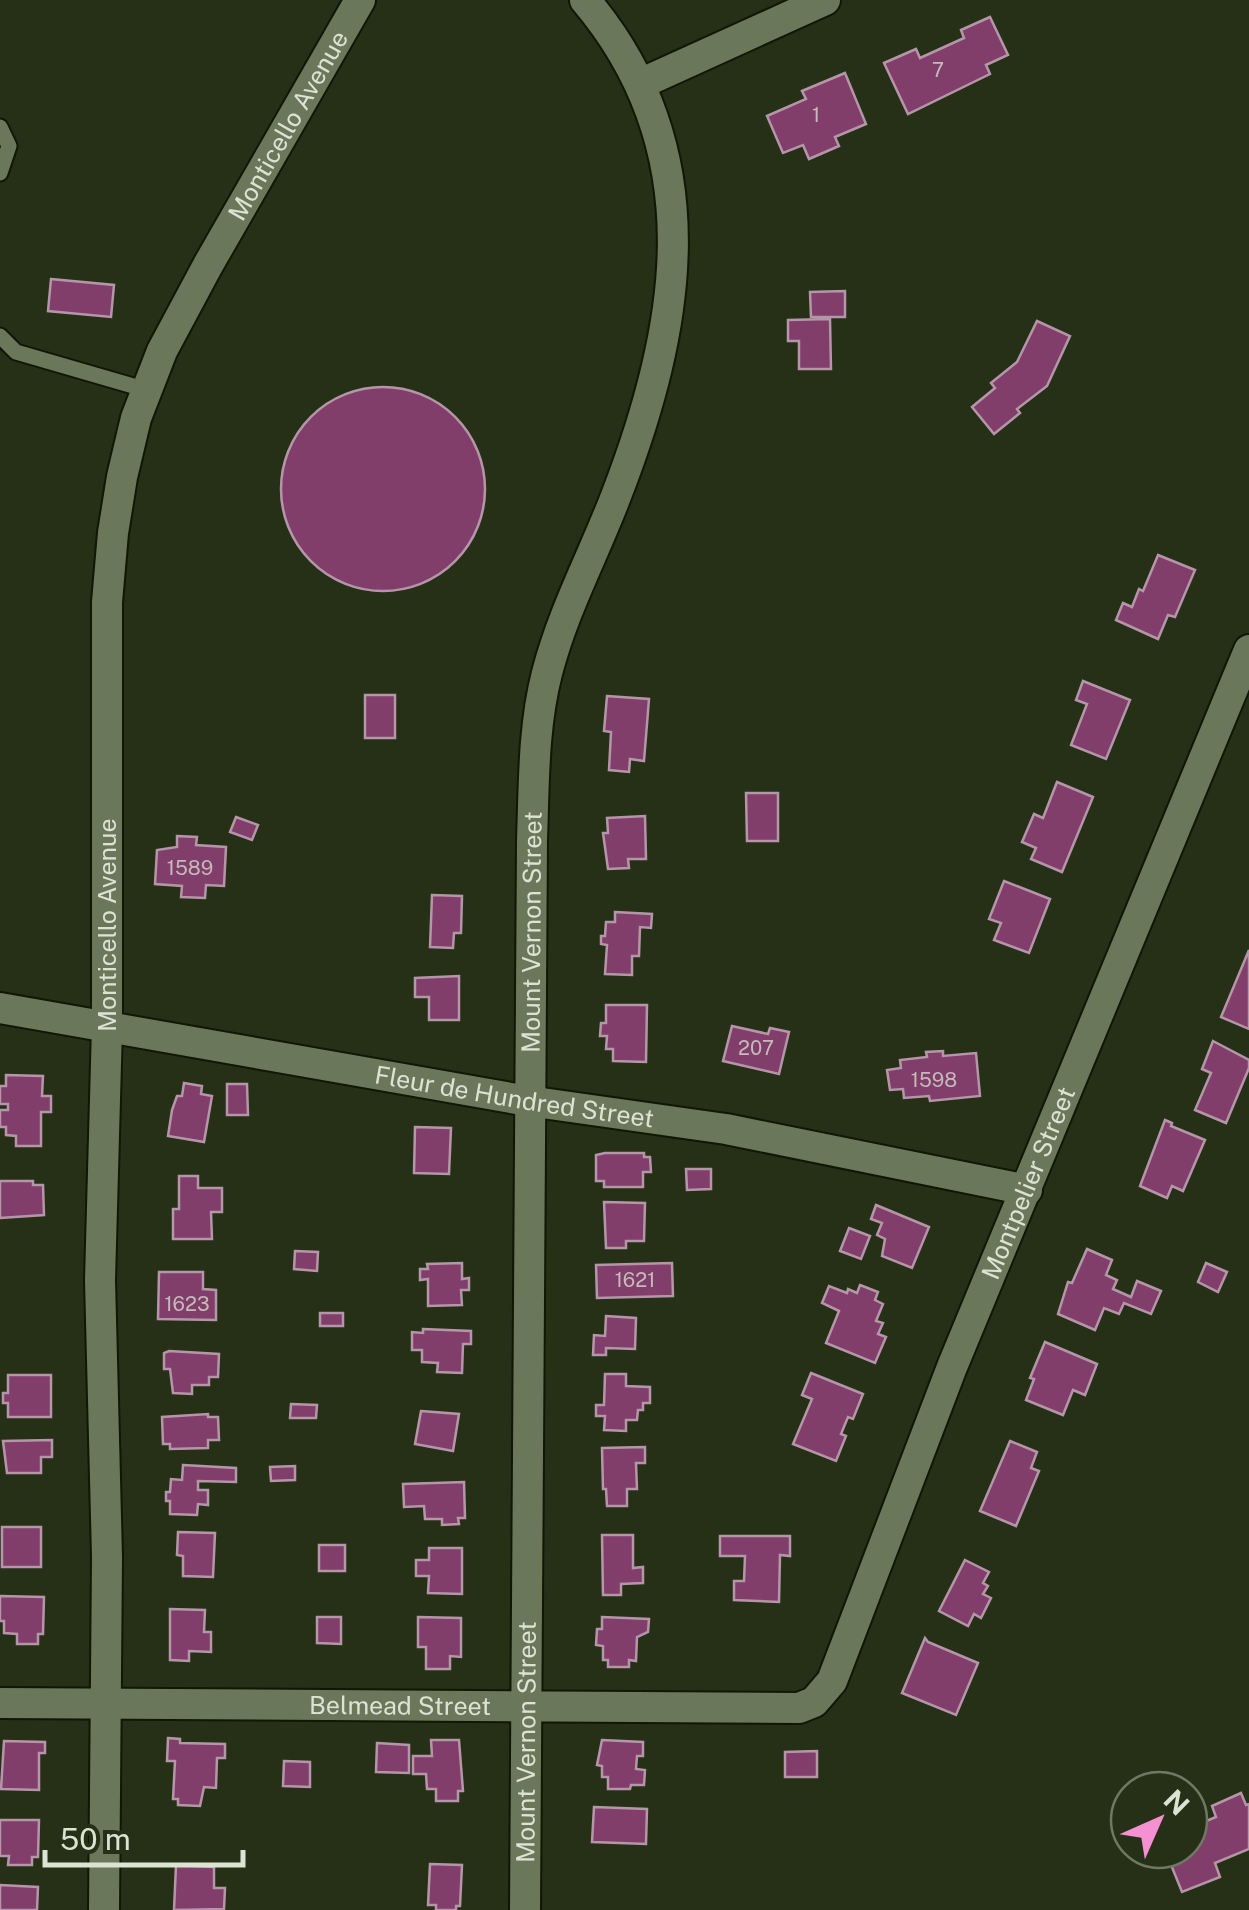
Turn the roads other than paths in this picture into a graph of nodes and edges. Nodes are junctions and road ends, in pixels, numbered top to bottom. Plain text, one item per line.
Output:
1 (360, 0) edge
2 (585, 0) edge
3 (825, 0) edge
4 (640, 84) junction
5 (0, 128) edge
6 (0, 173) edge
7 (0, 336) edge
8 (147, 390) junction
9 (1249, 650) edge
10 (0, 1008) edge
11 (107, 1028) junction
12 (528, 1101) junction
13 (1027, 1190) junction
14 (0, 1704) edge
15 (104, 1704) junction
16 (527, 1707) junction
17 (799, 1708) joint
18 (104, 1910) edge
19 (525, 1910) edge

1 - 8 street, Monticello Avenue
2 - 4 street, Mount Vernon Street
3 - 4 street
4 - 12 street, Mount Vernon Street
5 - 6 lane
7 - 8 lane
8 - 11 street, Monticello Avenue
9 - 13 street, Montpelier Street
10 - 11 street, Fleur de Hundred Street
11 - 12 street, Fleur de Hundred Street
11 - 15 street, Monticello Avenue
12 - 13 street, Fleur de Hundred Street
12 - 16 street, Mount Vernon Street
13 - 17 street, Montpelier Street
14 - 15 street, Belmead Street
15 - 16 street, Belmead Street
15 - 18 street, Monticello Avenue
16 - 17 street, Belmead Street
16 - 19 street, Mount Vernon Street

